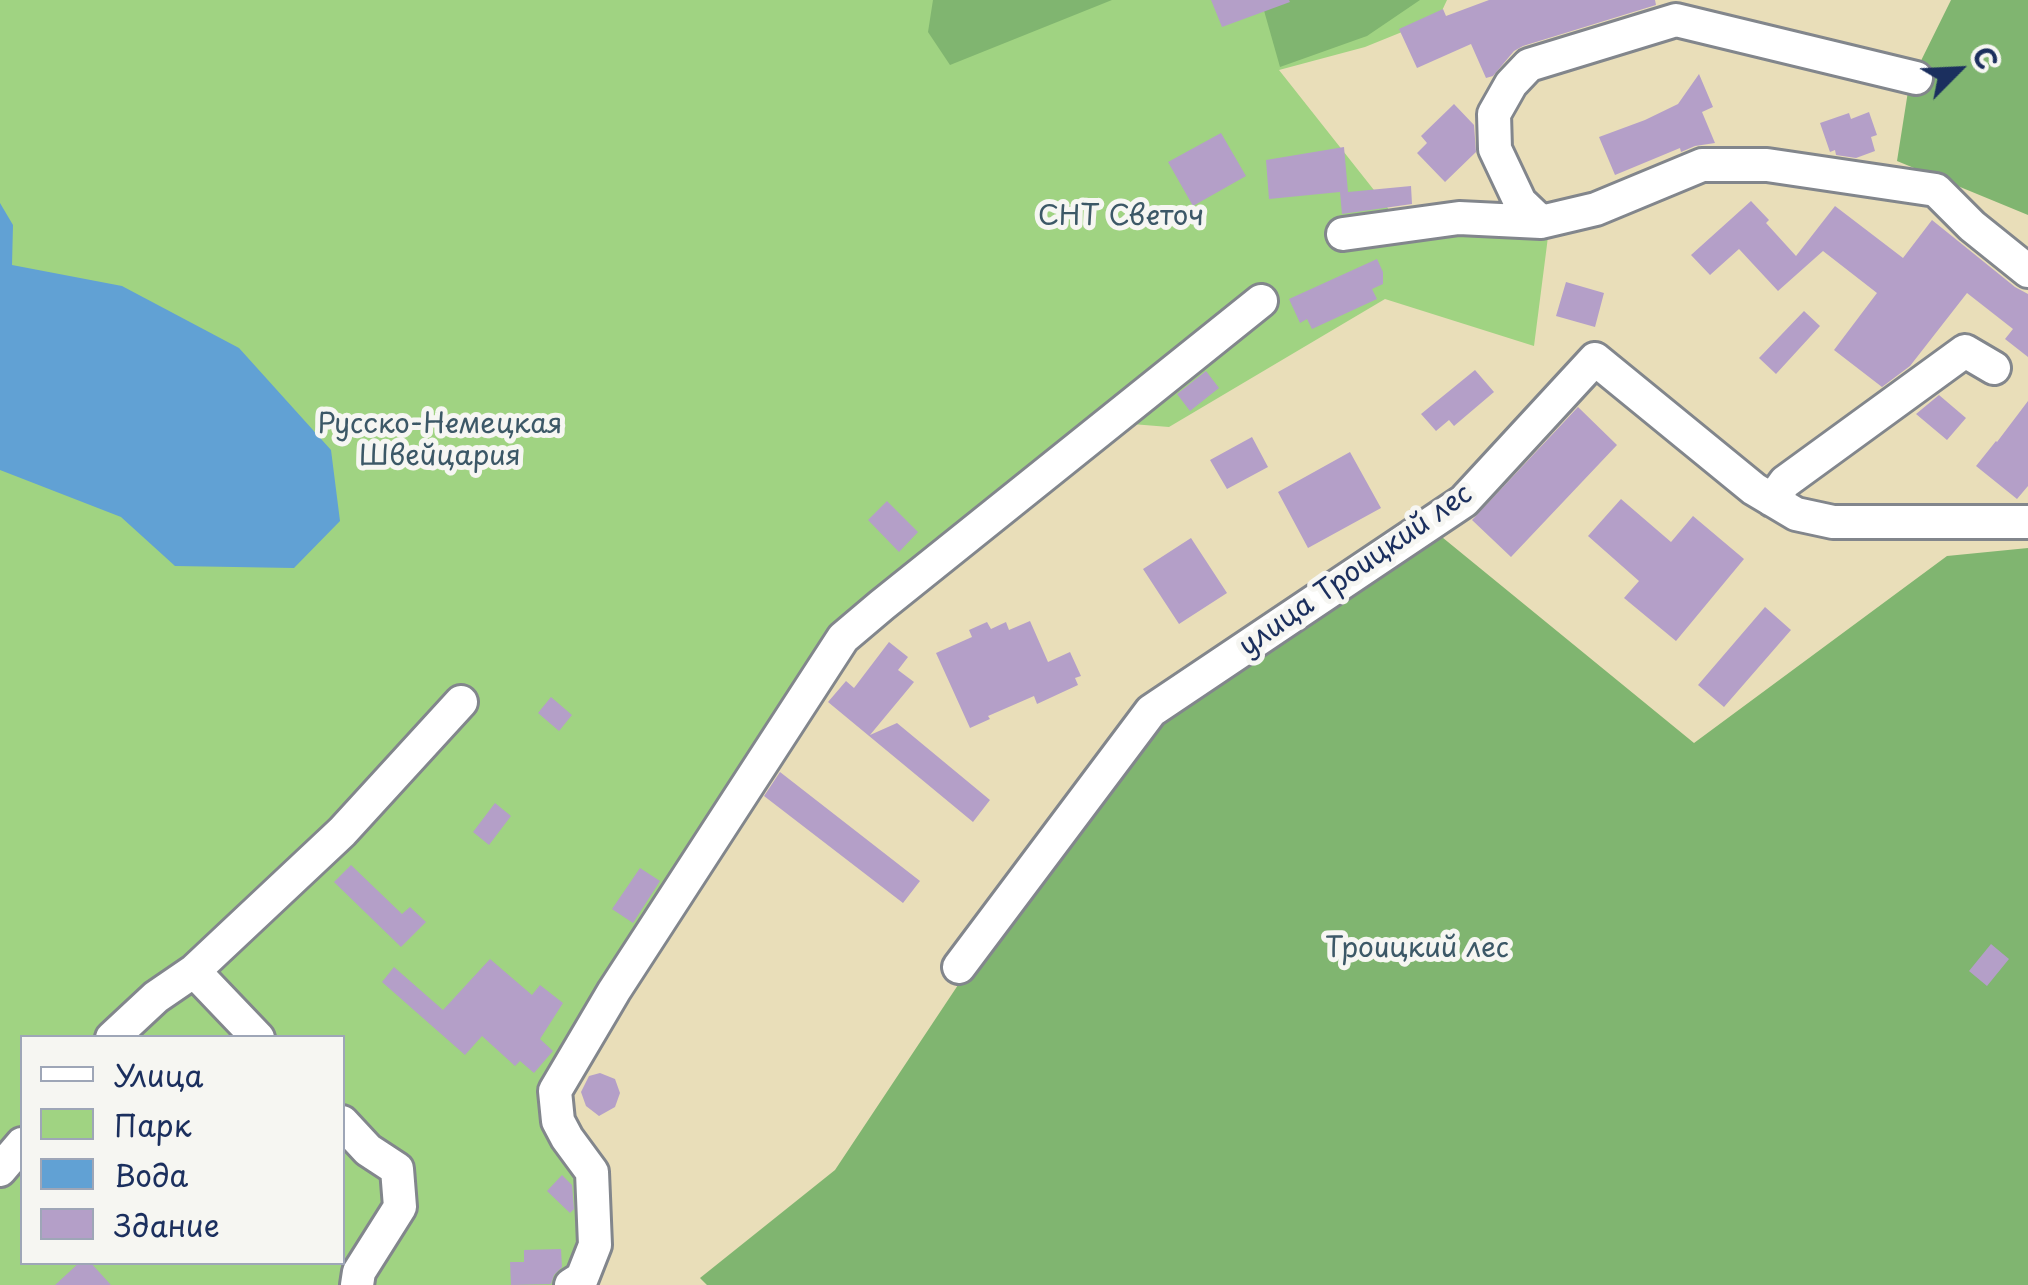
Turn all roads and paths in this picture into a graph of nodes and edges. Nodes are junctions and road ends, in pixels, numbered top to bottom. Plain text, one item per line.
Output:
1 (1662, 13) edge
2 (1916, 78) dead end
3 (1540, 222) junction
4 (1343, 234) dead end
5 (2028, 271) edge
6 (1261, 301) dead end
7 (1994, 368) dead end
8 (1772, 500) junction
9 (2028, 522) edge
10 (461, 702) dead end
11 (959, 967) dead end
12 (194, 971) junction
13 (115, 1035) edge
14 (255, 1035) edge
15 (345, 1125) edge
16 (20, 1146) edge
17 (0, 1170) edge
18 (357, 1285) edge
19 (571, 1285) edge

1 - 2 street
1 - 3 street
3 - 4 street
3 - 5 street
6 - 19 street
7 - 8 street
8 - 9 street, улица Троицкий лес
8 - 11 street, улица Троицкий лес
10 - 12 street
12 - 13 street
12 - 14 street
15 - 18 street
16 - 17 street

